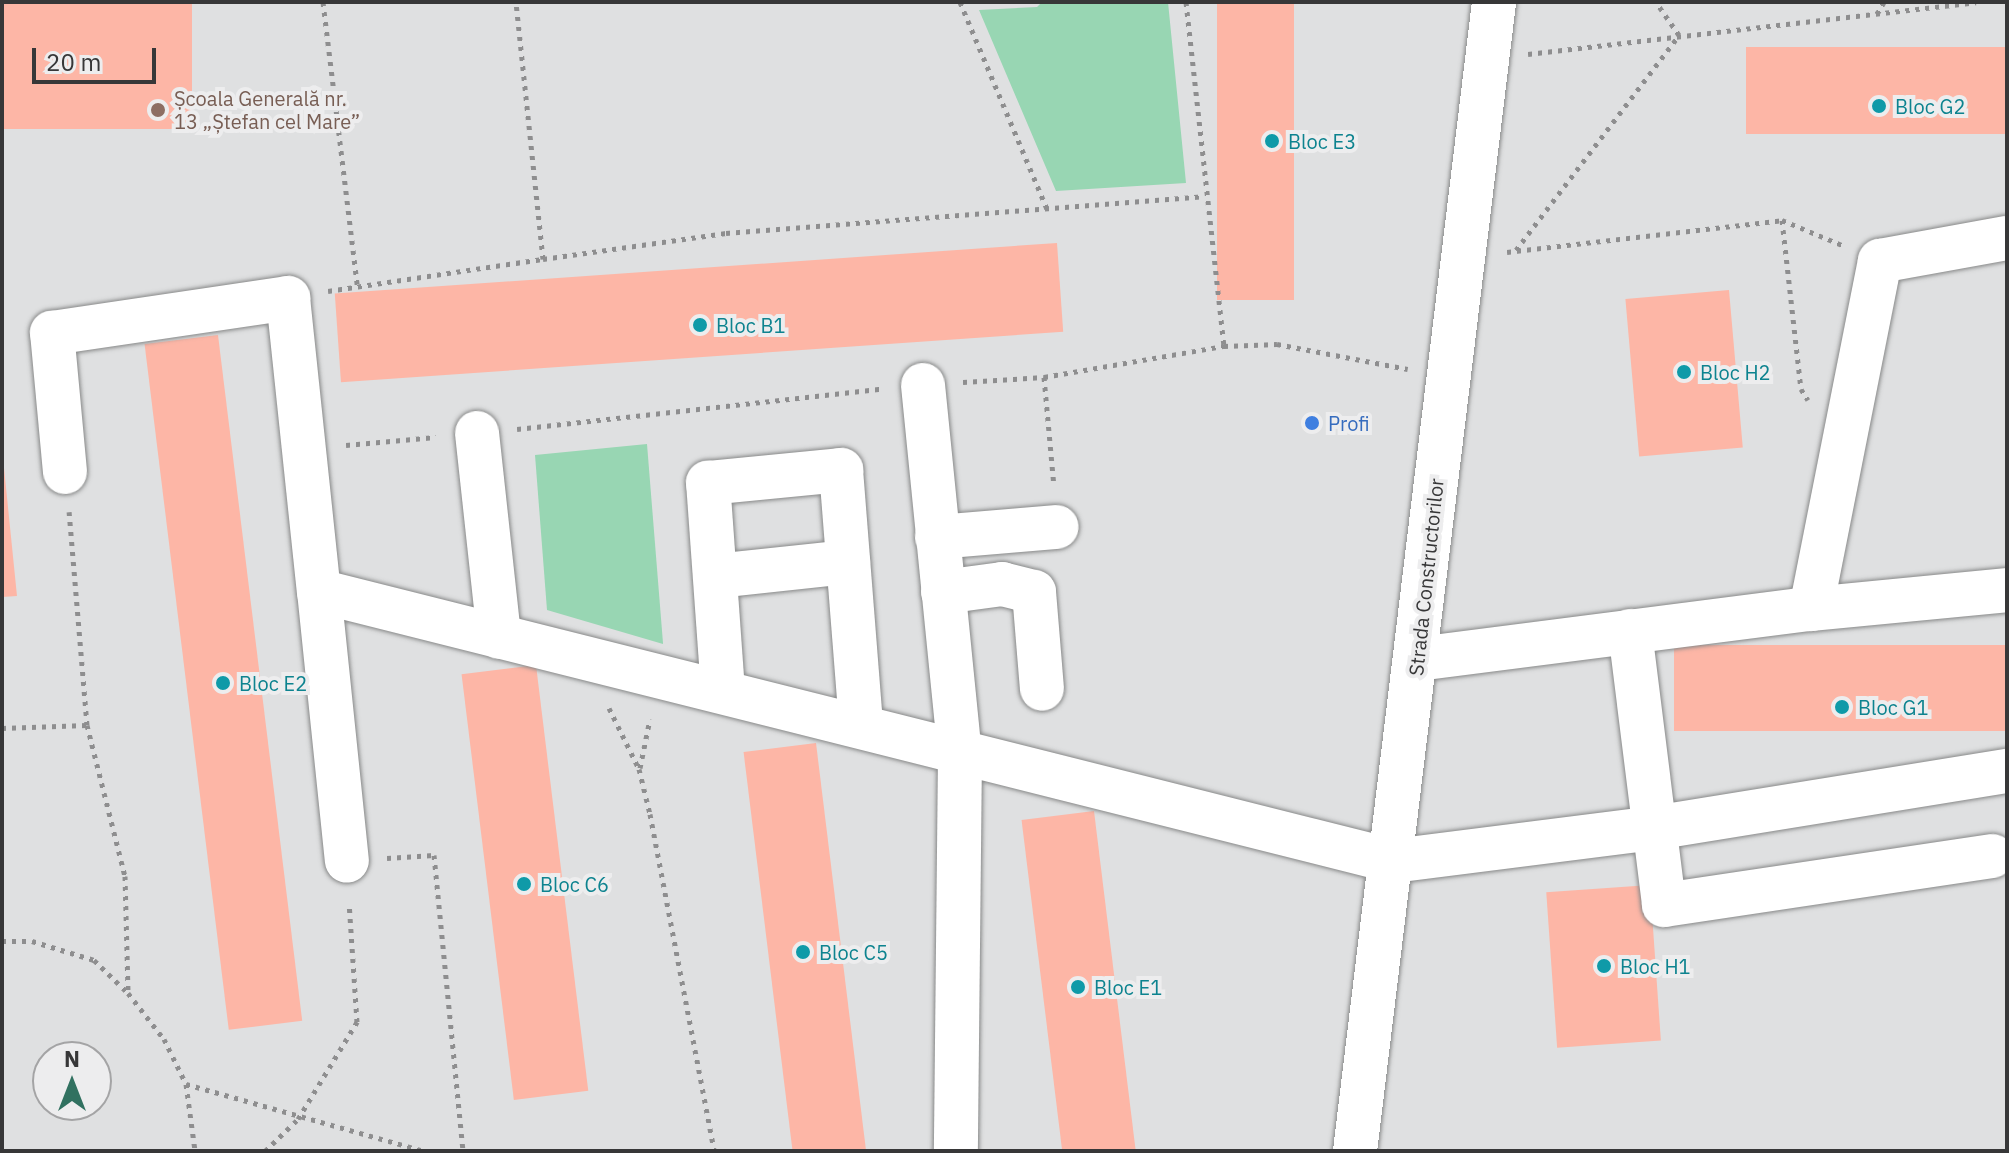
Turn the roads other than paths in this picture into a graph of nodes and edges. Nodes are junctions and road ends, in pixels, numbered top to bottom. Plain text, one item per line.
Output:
1 (1494, 2) edge
2 (2007, 238) edge
3 (923, 385) dead end
4 (477, 433) dead end
5 (65, 472) road end
6 (1057, 527) road end
7 (937, 537) junction
8 (848, 562) junction
9 (716, 576) junction
10 (2007, 590) edge
11 (319, 591) junction
12 (943, 592) junction
13 (1811, 609) junction
14 (1630, 631) junction
15 (499, 637) junction
16 (1418, 659) junction
17 (1042, 689) dead end
18 (723, 691) junction
19 (861, 725) junction
20 (960, 755) junction
21 (2007, 771) edge
22 (1654, 828) junction
23 (1992, 856) dead end
24 (347, 861) road end
25 (1393, 861) junction
26 (956, 1151) edge
27 (1355, 1151) edge

1 - 16 street, Strada Constructorilor
2 - 13 street
3 - 7 street
4 - 15 street
5 - 11 street
6 - 7 street
7 - 12 street
8 - 9 street
8 - 9 street
8 - 19 street
9 - 18 street
10 - 13 street
11 - 15 street
11 - 24 street
12 - 17 street
12 - 20 street
13 - 14 street
14 - 16 street
14 - 22 street
15 - 18 street
16 - 25 street, Strada Constructorilor
18 - 19 street
19 - 20 street
20 - 25 street
20 - 26 street
21 - 22 street
22 - 23 street
22 - 25 street
25 - 27 street, Strada Constructorilor

